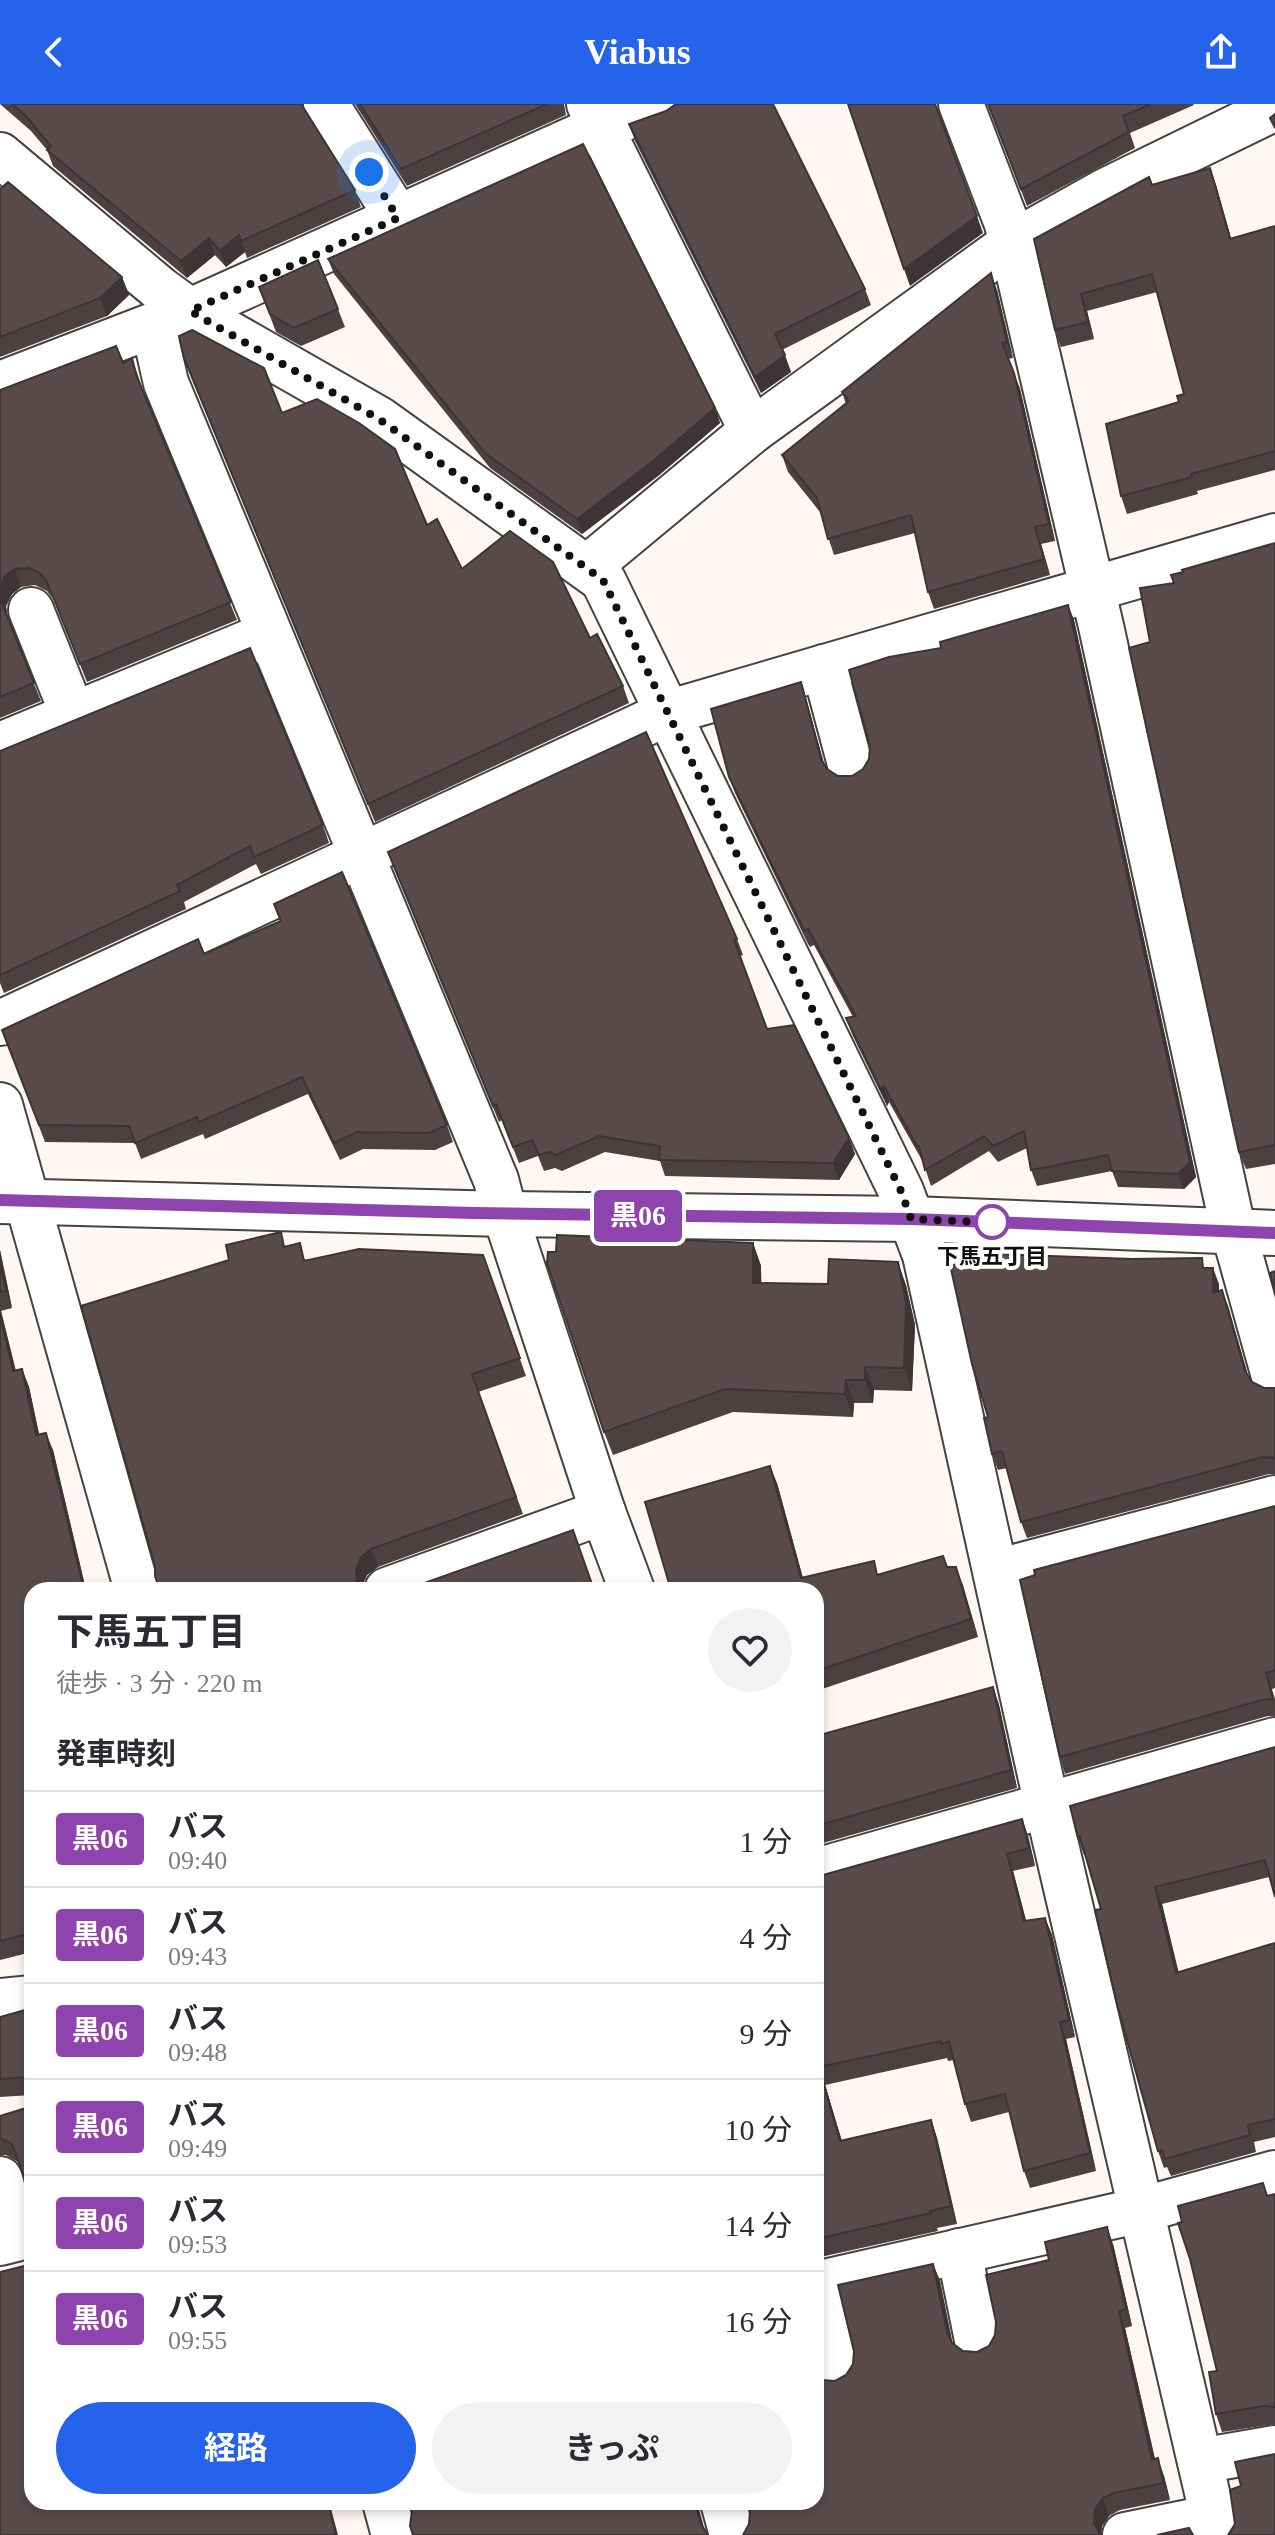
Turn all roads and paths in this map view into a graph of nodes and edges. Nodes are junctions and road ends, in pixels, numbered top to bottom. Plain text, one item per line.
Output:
1 (326, 104) edge
2 (664, 104) edge
3 (961, 104) edge
4 (1275, 108) edge
5 (594, 115) edge
6 (0, 155) edge
7 (398, 218) junction
8 (1012, 243) junction
9 (172, 318) junction
10 (0, 384) edge
11 (752, 431) junction
12 (1275, 536) edge
13 (588, 567) junction
14 (1091, 588) junction
15 (31, 610) dead end
16 (269, 634) junction
17 (824, 667) junction
18 (670, 712) junction
19 (73, 715) junction
20 (0, 745) edge
21 (851, 768) dead end
22 (361, 854) junction
23 (0, 1023) edge
24 (0, 1105) edge
25 (13, 1201) edge
26 (505, 1214) junction
27 (911, 1219) junction
28 (1254, 1233) edge
29 (1275, 1380) edge
30 (1275, 1498) edge
31 (603, 1512) junction
32 (996, 1572) junction
33 (134, 1582) edge
34 (409, 1582) edge
35 (629, 1582) edge
36 (1275, 1740) edge
37 (1047, 1806) junction
38 (824, 1869) edge
39 (24, 1999) edge
40 (0, 2001) edge
41 (1275, 2173) edge
42 (0, 2179) edge
43 (1141, 2210) junction
44 (0, 2243) edge
45 (959, 2251) junction
46 (824, 2285) edge
47 (824, 2322) edge
48 (978, 2345) dead end
49 (836, 2374) dead end
50 (1275, 2448) edge
51 (1200, 2461) junction
52 (387, 2510) edge
53 (725, 2510) edge
54 (1215, 2526) edge
55 (394, 2535) edge
56 (732, 2535) edge
57 (1125, 2535) edge

1 - 7 street
2 - 5 street
3 - 8 street
4 - 8 street
5 - 7 street
5 - 11 street
6 - 9 street
7 - 9 street
8 - 11 street
8 - 14 street
9 - 10 street
9 - 13 street
9 - 16 street
11 - 13 street
12 - 14 street
13 - 18 street
14 - 17 street
14 - 28 street
15 - 19 street
16 - 19 street
16 - 22 street
17 - 18 street
17 - 21 street
18 - 22 street
18 - 27 street
19 - 20 street
22 - 23 street
22 - 26 street
24 - 25 street
25 - 26 street
25 - 33 street
26 - 27 street
26 - 31 street
27 - 28 street
27 - 32 street
28 - 29 street
30 - 32 street
31 - 34 street
31 - 35 street
32 - 37 street
36 - 37 street
37 - 38 street
37 - 43 street
39 - 40 street
41 - 43 street
42 - 44 street
43 - 45 street
43 - 51 street
45 - 46 street
45 - 48 street
47 - 49 street
50 - 51 street
51 - 54 street
52 - 55 street
53 - 56 street
54 - 57 street

